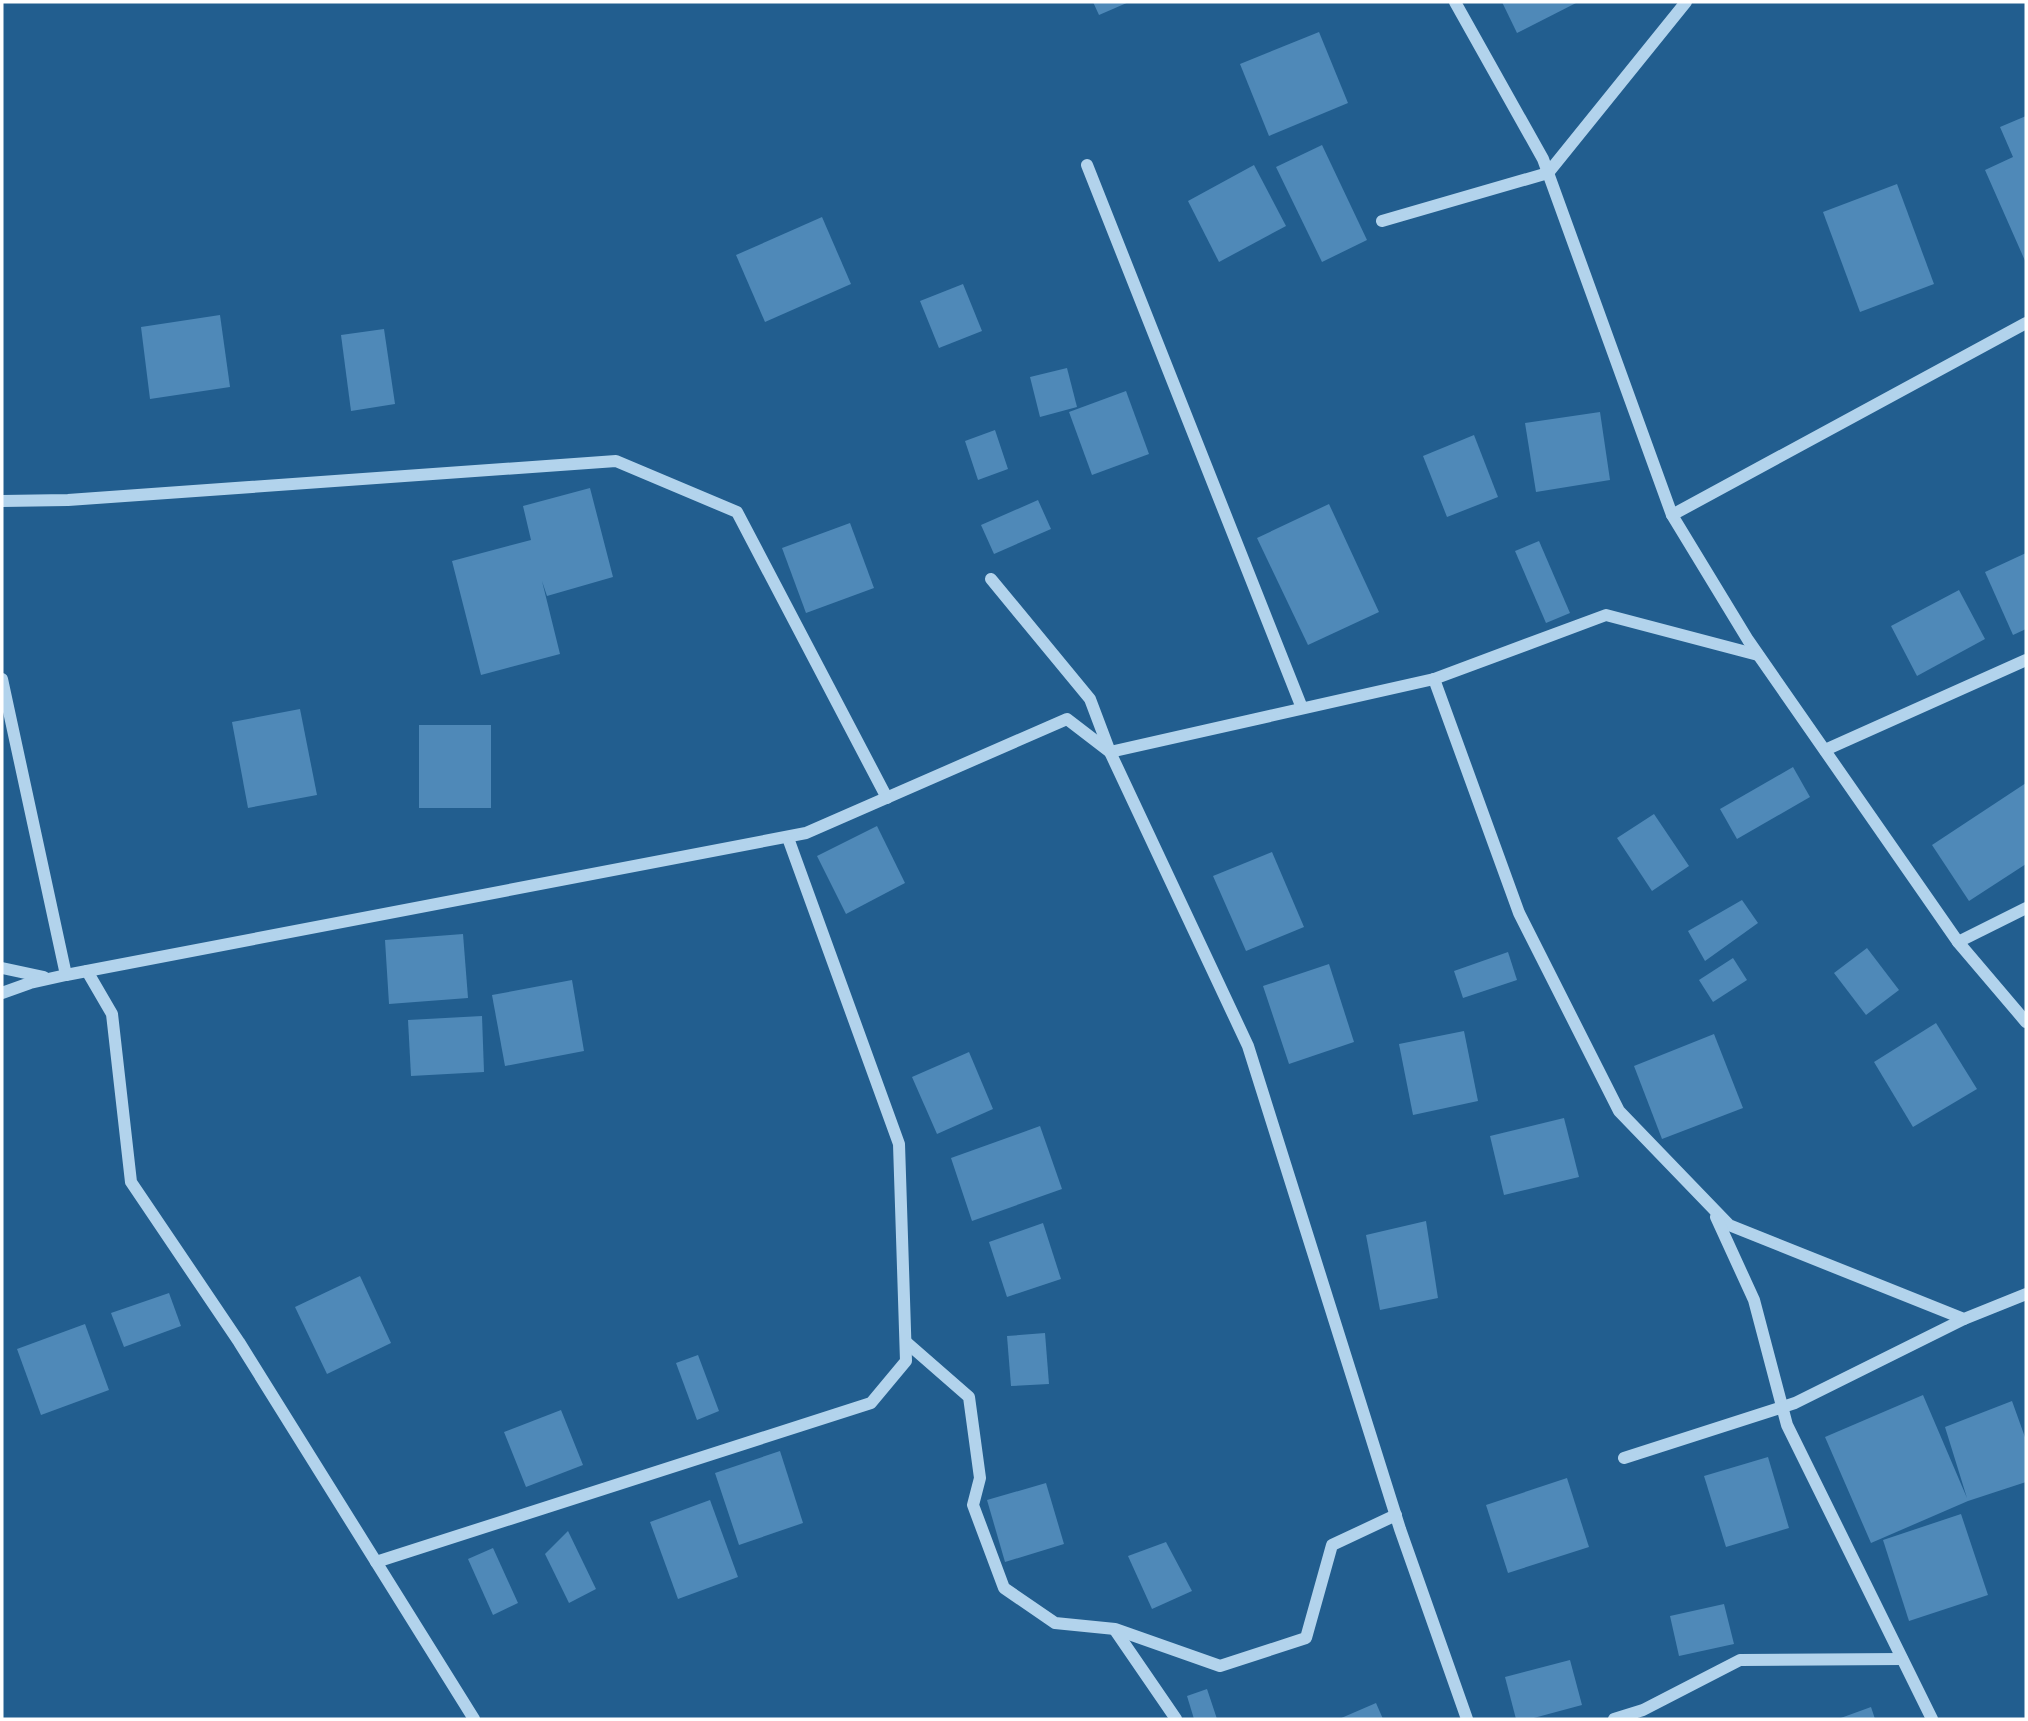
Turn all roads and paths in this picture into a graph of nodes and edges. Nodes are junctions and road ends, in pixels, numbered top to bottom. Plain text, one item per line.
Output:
1 (1455, 2) edge
2 (1686, 2) edge
3 (1087, 165) dead end
4 (1548, 173) junction
5 (1382, 221) dead end
6 (2026, 324) edge
7 (2, 501) edge
8 (1672, 515) junction
9 (991, 579) dead end
10 (1758, 655) junction
11 (2026, 660) edge
12 (2, 679) edge
13 (1434, 679) junction
14 (1302, 708) junction
15 (1825, 750) junction
16 (1110, 752) junction
17 (887, 798) junction
18 (788, 838) junction
19 (2026, 908) edge
20 (1958, 942) junction
21 (2, 968) edge
22 (86, 971) junction
23 (66, 975) junction
24 (51, 978) junction
25 (2, 993) edge
26 (2026, 1022) edge
27 (1711, 1207) junction
28 (2026, 1294) edge
29 (1964, 1319) junction
30 (905, 1342) junction
31 (1782, 1408) junction
32 (1624, 1458) dead end
33 (1396, 1514) junction
34 (376, 1562) junction
35 (1115, 1629) junction
36 (1902, 1658) junction
37 (474, 1719) edge
38 (1176, 1719) edge
39 (1467, 1719) edge
40 (1614, 1719) edge
41 (1932, 1719) edge

1 - 4 street
2 - 4 street
3 - 14 street
4 - 5 street
4 - 8 street
6 - 8 street
7 - 17 street
8 - 10 street
9 - 16 street
10 - 13 street
10 - 15 street
11 - 15 street
12 - 23 street
13 - 14 street
13 - 27 street
14 - 16 street
15 - 20 street
16 - 17 street
16 - 33 street
17 - 18 street
18 - 22 street
18 - 30 street
19 - 20 street
20 - 26 street
21 - 24 street
22 - 23 street
22 - 34 street
23 - 24 street
24 - 25 street
27 - 29 street
27 - 31 street
28 - 29 street
29 - 31 street
30 - 34 street
30 - 35 street
31 - 32 street
31 - 36 street
33 - 35 street
33 - 39 street
34 - 37 street
35 - 38 street
36 - 40 street
36 - 41 street

